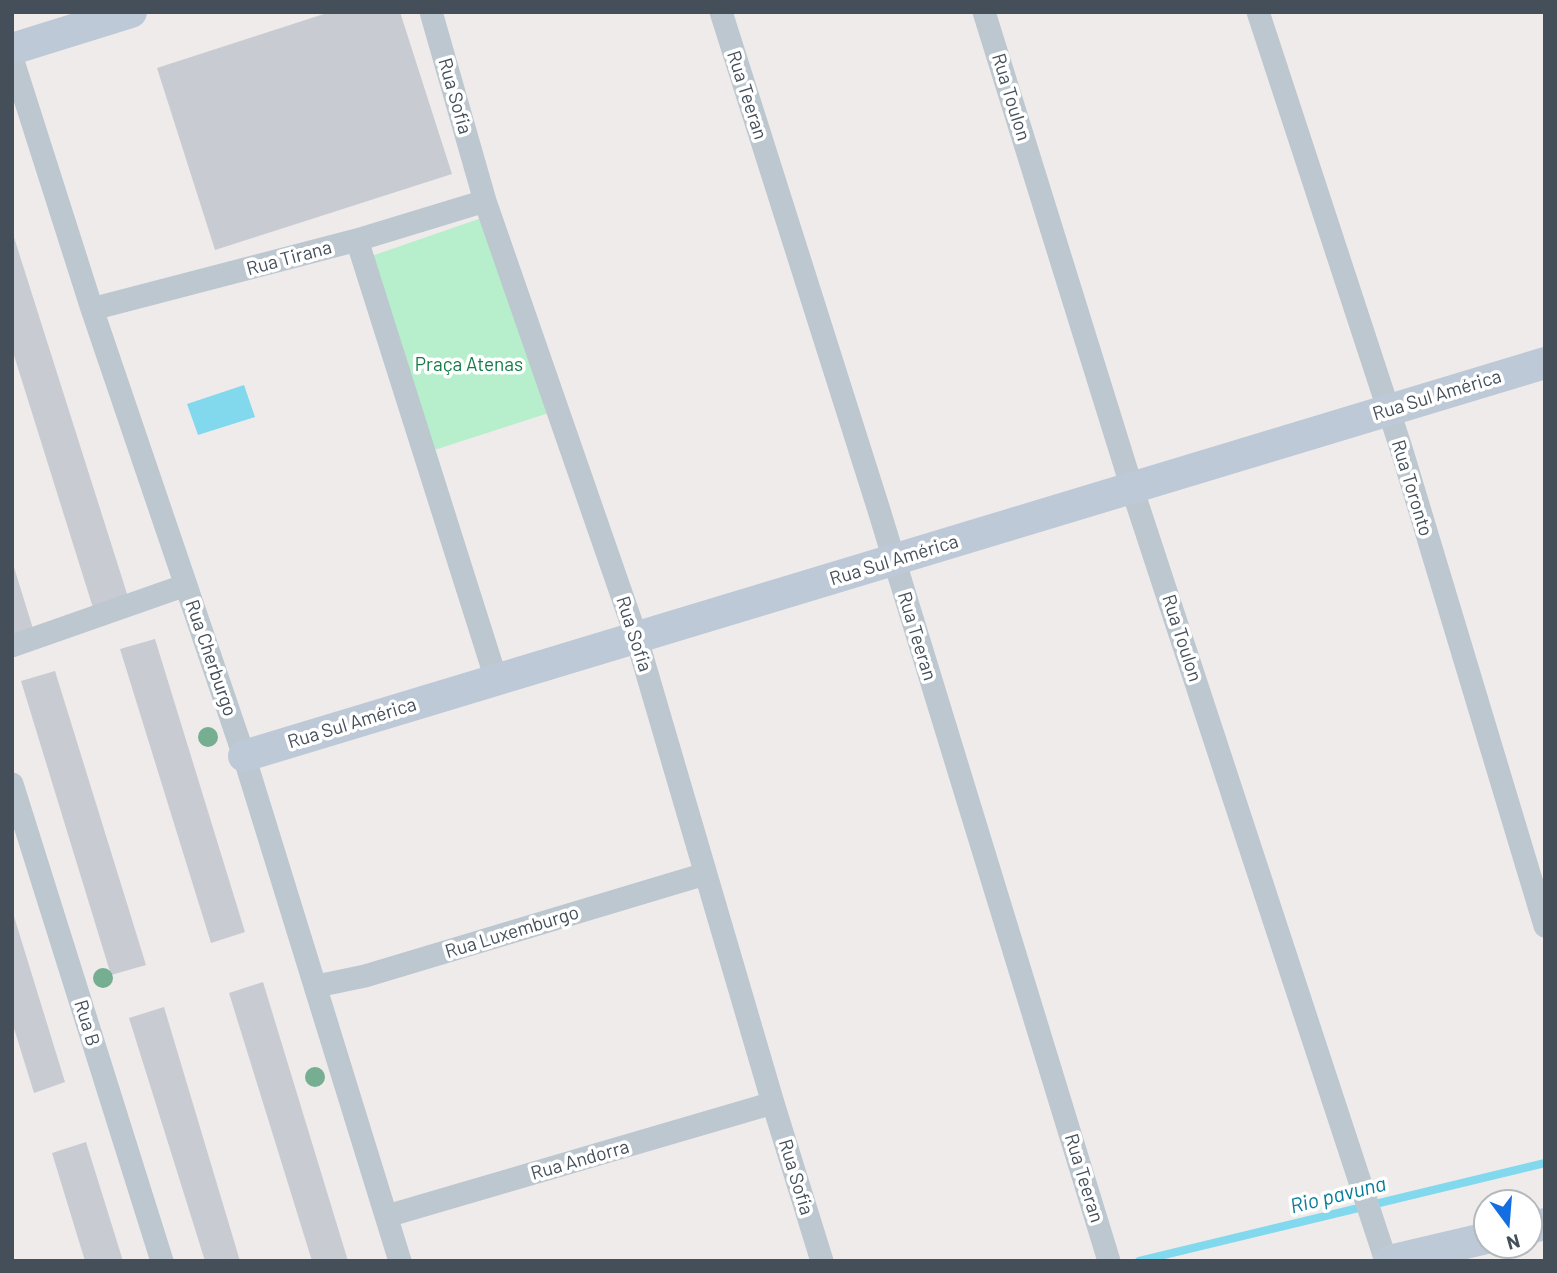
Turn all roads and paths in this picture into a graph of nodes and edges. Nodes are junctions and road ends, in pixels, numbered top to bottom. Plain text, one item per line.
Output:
1 (131, 12) edge
2 (431, 12) edge
3 (720, 12) edge
4 (984, 12) edge
5 (1258, 12) edge
6 (12, 49) edge
7 (12, 58) edge
8 (485, 201) junction
9 (357, 240) junction
10 (92, 310) junction
11 (1545, 363) edge
12 (1387, 411) junction
13 (1132, 488) junction
14 (894, 560) junction
15 (186, 585) junction
16 (636, 636) junction
17 (12, 646) edge
18 (496, 679) junction
19 (244, 756) junction
20 (12, 784) edge
21 (705, 874) junction
22 (1545, 926) edge
23 (317, 986) junction
24 (773, 1103) junction
25 (387, 1216) junction
26 (1473, 1241) edge
27 (162, 1261) edge
28 (400, 1261) edge
29 (822, 1261) edge
30 (1109, 1261) edge
31 (1388, 1261) edge

1 - 6 street
2 - 8 street, Rua Sofia
3 - 14 street, Rua Teeran
4 - 13 street, Rua Toulon
5 - 12 street, Rua Toronto
7 - 10 street, Rua Cherburgo
8 - 9 street, Rua Tirana
8 - 16 street, Rua Sofia
9 - 10 street, Rua Tirana
9 - 18 street
10 - 15 street, Rua Cherburgo
11 - 12 street, Rua Sul América
12 - 13 street, Rua Sul América
12 - 22 street, Rua Toronto
13 - 14 street, Rua Sul América
13 - 31 street, Rua Toulon
14 - 16 street, Rua Sul América
14 - 30 street, Rua Teeran
15 - 17 street
15 - 19 street, Rua Cherburgo
16 - 18 street, Rua Sul América
16 - 21 street, Rua Sofia
18 - 19 street, Rua Sul América
19 - 23 street, Rua Cherburgo
20 - 27 street, Rua B
21 - 23 street, Rua Luxemburgo
21 - 24 street, Rua Sofia
23 - 25 street, Rua Cherburgo
24 - 25 street, Rua Andorra
24 - 29 street, Rua Sofia
25 - 28 street, Rua Cherburgo
26 - 31 street

